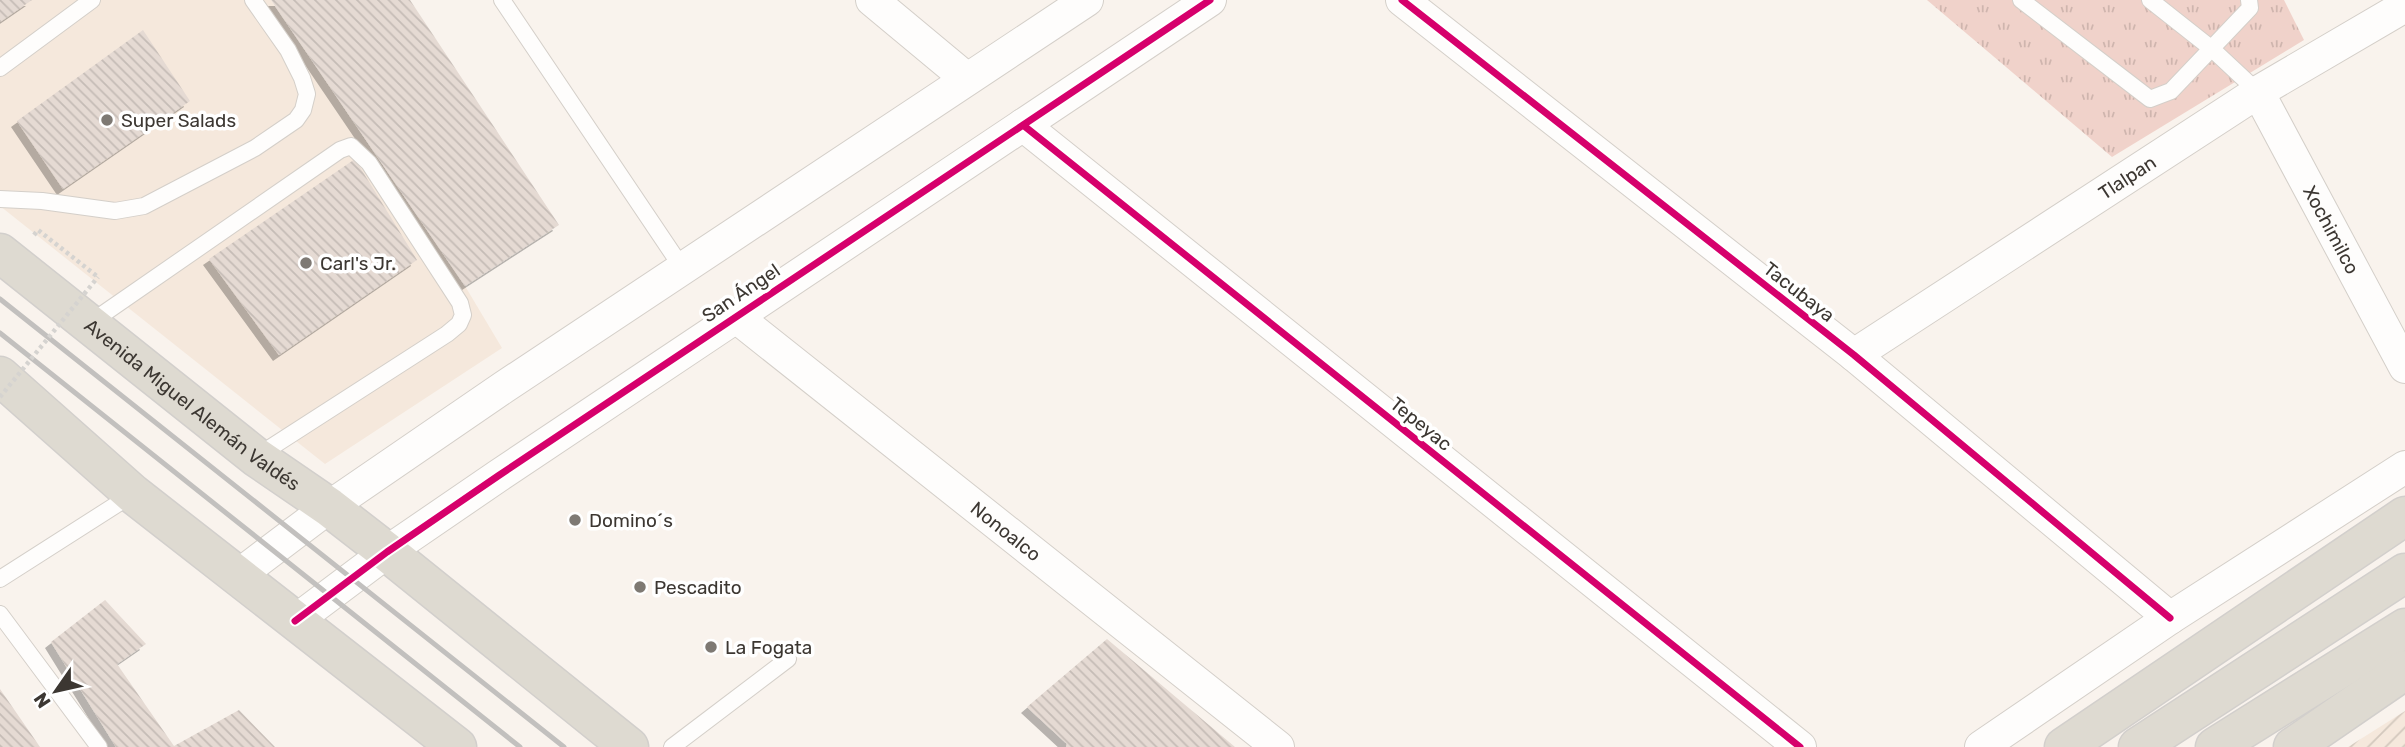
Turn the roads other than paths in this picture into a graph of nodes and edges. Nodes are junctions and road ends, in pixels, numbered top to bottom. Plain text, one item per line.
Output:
1 (92, 0) edge
2 (253, 0) edge
3 (502, 0) edge
4 (872, 0) edge
5 (1087, 0) edge
6 (1210, 0) edge
7 (1402, 0) edge
8 (2021, 0) edge
9 (2150, 0) edge
10 (2249, 0) edge
11 (2405, 6) edge
12 (2212, 49) junction
13 (0, 68) edge
14 (967, 79) junction
15 (2258, 92) junction
16 (1023, 125) junction
17 (0, 200) edge
18 (0, 253) edge
19 (683, 270) junction
20 (736, 316) junction
21 (90, 323) junction
22 (1854, 355) junction
23 (2405, 367) edge
24 (0, 376) edge
25 (256, 457) junction
26 (2405, 467) edge
27 (133, 494) junction
28 (329, 507) junction
29 (2405, 516) edge
30 (387, 552) junction
31 (2405, 573) edge
32 (2, 575) edge
33 (239, 575) junction
34 (0, 614) edge
35 (2170, 618) junction
36 (295, 621) junction
37 (2405, 628) edge
38 (788, 659) dead end
39 (2405, 670) edge
40 (99, 747) edge
41 (457, 747) edge
42 (629, 747) edge
43 (672, 747) edge
44 (1278, 747) edge
45 (1800, 747) edge
46 (1981, 747) edge
47 (2064, 747) edge
48 (2138, 747) edge
49 (2215, 747) edge
50 (2293, 747) edge

1 - 13 lane
2 - 17 lane
3 - 19 lane
4 - 14 street
5 - 14 street
6 - 16 street, San Ángel
7 - 22 street, Tacubaya
8 - 12 lane
9 - 12 lane
10 - 12 lane
11 - 15 street, Tlalpan
12 - 15 lane
14 - 19 street
15 - 22 street, Tlalpan
15 - 23 street, Xochimilco
16 - 20 street, San Ángel
16 - 45 street, Tepeyac
18 - 21 highway, Avenida Miguel Alemán Valdés
19 - 28 street
20 - 30 street, San Ángel
20 - 44 street, Nonoalco
21 - 25 highway, Avenida Miguel Alemán Valdés
21 - 25 lane
22 - 35 street, Tacubaya
24 - 27 highway
25 - 28 highway, Avenida Miguel Alemán Valdés
26 - 35 street
27 - 32 lane
27 - 33 highway
28 - 30 highway, Avenida Miguel Alemán Valdés
28 - 33 street
29 - 47 highway
30 - 36 street, San Ángel
30 - 42 highway, Avenida Miguel Alemán Valdés
31 - 48 highway
33 - 36 highway
34 - 40 lane
35 - 46 street
36 - 41 highway
37 - 49 highway
38 - 43 lane
39 - 50 highway

